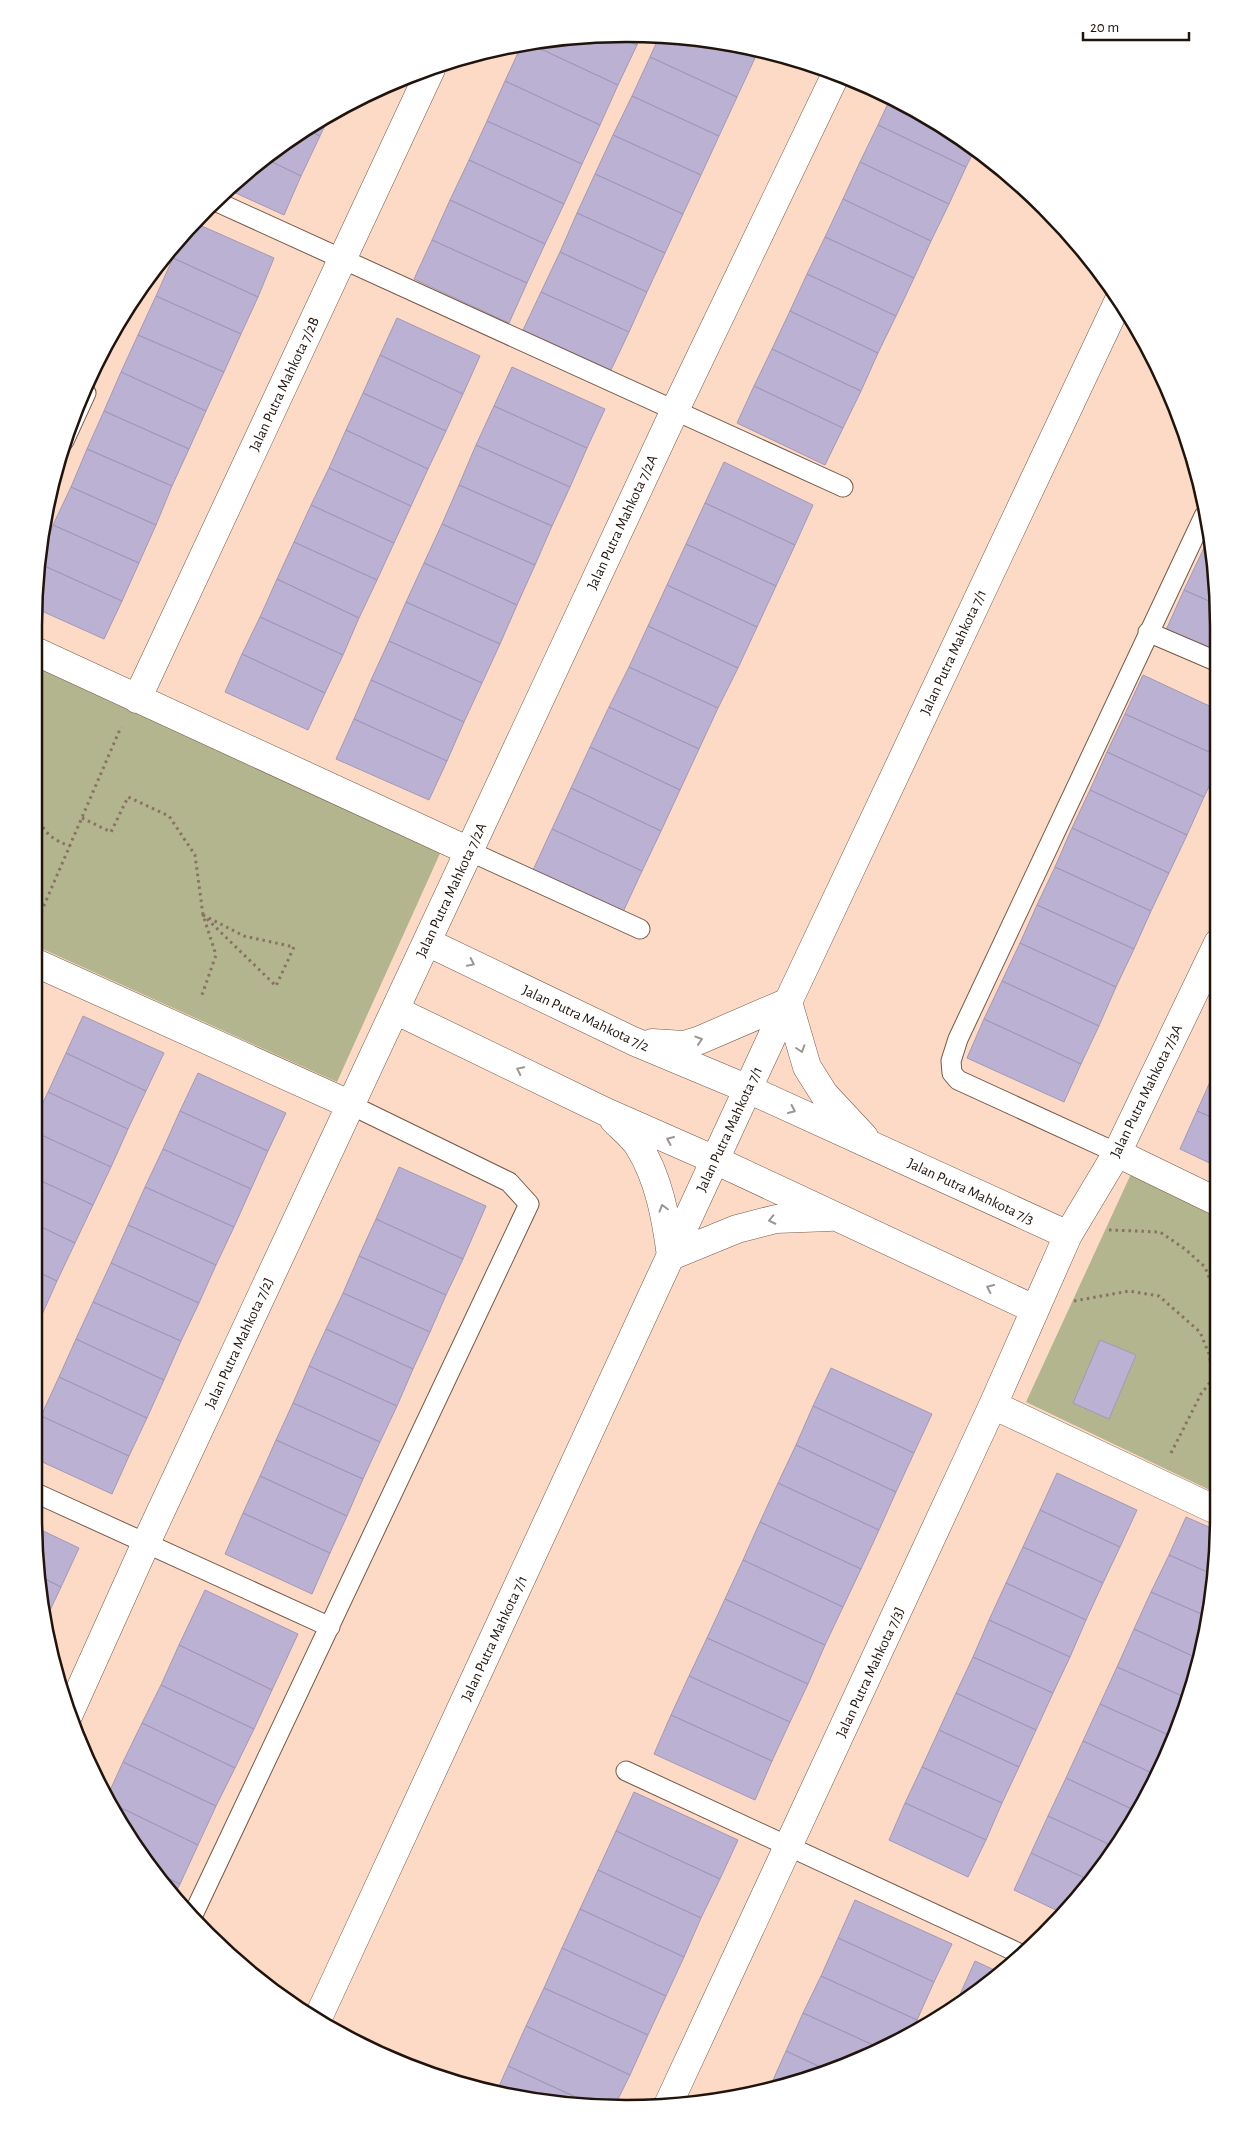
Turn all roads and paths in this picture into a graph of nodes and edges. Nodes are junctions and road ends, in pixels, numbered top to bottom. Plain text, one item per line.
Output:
1 (427, 78) edge
2 (833, 80) edge
3 (223, 205) edge
4 (342, 260) junction
5 (1115, 307) edge
6 (675, 410) junction
7 (842, 487) dead end
8 (1201, 523) edge
9 (1148, 632) junction
10 (42, 655) edge
11 (1210, 659) edge
12 (130, 710) junction
13 (82, 818) junction
14 (42, 824) edge
15 (70, 846) junction
16 (469, 851) junction
17 (42, 910) edge
18 (203, 915) junction
19 (640, 929) dead end
20 (427, 942) junction
21 (1210, 960) edge
22 (42, 966) edge
23 (412, 973) joint
24 (202, 995) dead end
25 (788, 1002) junction
26 (395, 1010) junction
27 (633, 1041) junction
28 (748, 1089) junction
29 (351, 1104) junction
30 (606, 1112) junction
31 (874, 1147) junction
32 (1118, 1153) junction
33 (715, 1160) junction
34 (1210, 1198) edge
35 (838, 1217) junction
36 (1068, 1236) junction
37 (671, 1256) junction
38 (1210, 1281) edge
39 (1034, 1309) junction
40 (1210, 1360) edge
41 (1210, 1380) edge
42 (993, 1404) junction
43 (1156, 1482) junction
44 (42, 1496) edge
45 (1210, 1507) edge
46 (146, 1543) junction
47 (330, 1627) junction
48 (73, 1704) edge
49 (626, 1771) dead end
50 (789, 1848) junction
51 (196, 1910) edge
52 (1015, 1952) edge
53 (320, 2013) edge
54 (671, 2097) edge

1 - 4 street, Jalan Putra Mahkota 7/2B
2 - 6 street, Jalan Putra Mahkota 7/2A
3 - 4 lane
4 - 6 lane
4 - 12 street, Jalan Putra Mahkota 7/2B
5 - 25 street, Jalan Putra Mahkota 7/1
6 - 7 lane
6 - 16 street, Jalan Putra Mahkota 7/2A
8 - 9 lane
9 - 11 lane
9 - 32 lane
10 - 12 street
12 - 13 path
12 - 16 street
13 - 15 path
13 - 18 path
14 - 15 path
15 - 17 path
16 - 19 lane
16 - 20 street, Jalan Putra Mahkota 7/2A
18 - 18 path
18 - 24 path
20 - 23 street, Jalan Putra Mahkota 7/2A
20 -> 27 street, Jalan Putra Mahkota 7/2
21 - 32 street, Jalan Putra Mahkota 7/3A
22 - 29 street
23 - 26 street, Jalan Putra Mahkota 7/2J
27 -> 25 street
25 - 28 street, Jalan Putra Mahkota 7/1
25 -> 31 street, Jalan Putra Mahkota 7/3
26 - 29 street, Jalan Putra Mahkota 7/2J
30 -> 26 street
27 - 28 street, Jalan Putra Mahkota 7/2
28 -> 31 street, Jalan Putra Mahkota 7/3
28 - 33 street, Jalan Putra Mahkota 7/1
29 - 46 street, Jalan Putra Mahkota 7/2J
29 - 47 lane
33 -> 30 street
37 -> 30 street
31 - 36 street, Jalan Putra Mahkota 7/3
32 - 34 street
32 - 36 street, Jalan Putra Mahkota 7/3A
33 - 35 street
33 - 37 street, Jalan Putra Mahkota 7/1
35 -> 37 street
39 -> 35 street
36 - 38 path
36 - 39 street, Jalan Putra Mahkota 7/3J
37 - 53 street, Jalan Putra Mahkota 7/1
39 - 40 path
39 - 42 street, Jalan Putra Mahkota 7/3J
41 - 43 path
42 - 43 street
42 - 50 street, Jalan Putra Mahkota 7/3J
43 - 45 street
44 - 46 lane
46 - 47 lane
46 - 48 street, Jalan Putra Mahkota 7/2J
47 - 51 lane
49 - 50 lane
50 - 52 lane
50 - 54 street, Jalan Putra Mahkota 7/3J

